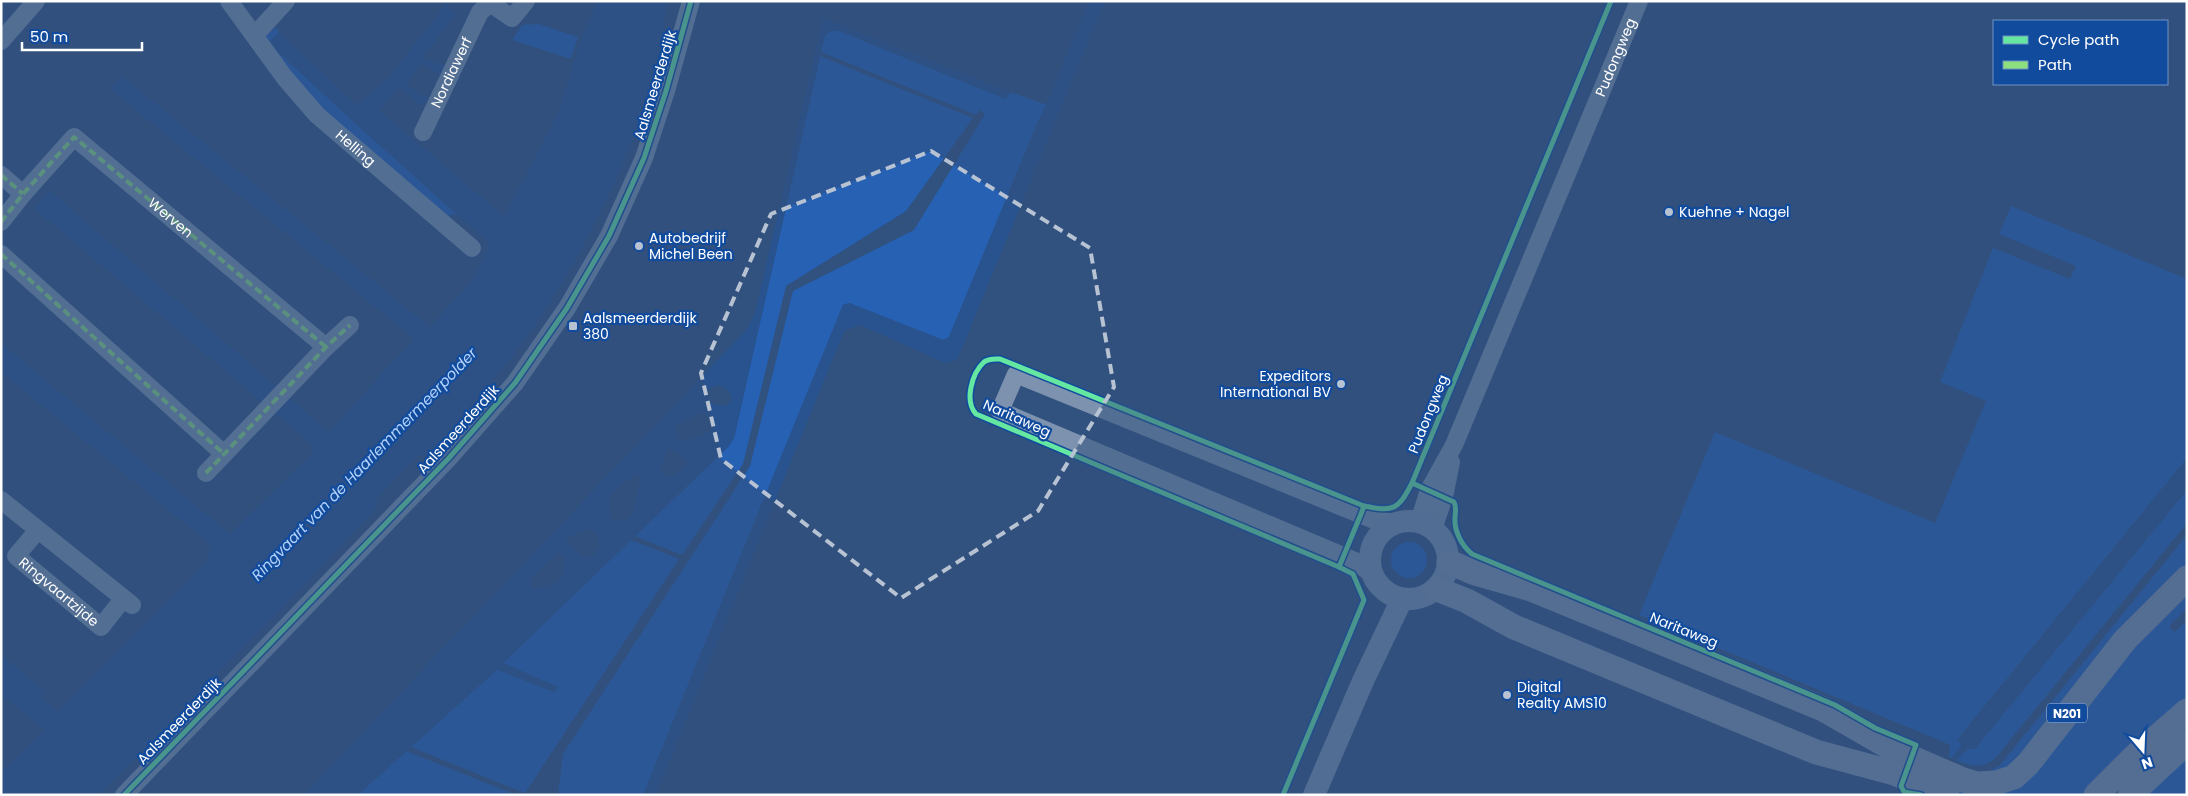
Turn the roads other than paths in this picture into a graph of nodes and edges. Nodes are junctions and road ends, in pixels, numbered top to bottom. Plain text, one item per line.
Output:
1 (36, 1) edge
2 (228, 1) edge
3 (286, 1) edge
4 (526, 1) edge
5 (691, 1) edge
6 (1639, 1) edge
7 (255, 35) junction
8 (1, 41) edge
9 (423, 132) dead end
10 (1, 175) edge
11 (23, 194) junction
12 (1, 222) edge
13 (472, 248) dead end
14 (1, 254) edge
15 (350, 325) dead end
16 (326, 347) junction
17 (224, 454) junction
18 (206, 473) dead end
19 (1, 500) edge
20 (1395, 524) junction
21 (1426, 526) junction
22 (38, 530) junction
23 (1449, 562) junction
24 (1372, 574) junction
25 (2187, 578) edge
26 (1436, 589) junction
27 (1394, 596) junction
28 (2187, 710) edge
29 (2187, 742) edge
30 (124, 795) edge
31 (1314, 795) edge
32 (1947, 795) edge
33 (2096, 795) edge
34 (2130, 795) edge

1 - 8 street
2 - 7 street, Helling
3 - 7 street
4 - 9 street, Nordiawerf
5 - 30 street, Aalsmeerderdijk
6 - 21 street, Pudongweg
7 - 13 street, Helling
10 - 11 street
11 - 12 street, Werven
11 - 16 street, Werven
14 - 17 street
15 - 16 street
16 - 17 street
17 - 18 street
19 - 22 street, Ringvaartzijde
20 - 21 main road
20 - 24 main road
20 - 24 street, Naritaweg
21 - 23 main road
22 - 22 street, Ringvaartzijde
23 - 25 highway, N201
23 - 26 main road
24 - 27 main road
26 - 27 main road
26 - 32 highway
27 - 31 main road
28 - 33 highway
29 - 34 highway

